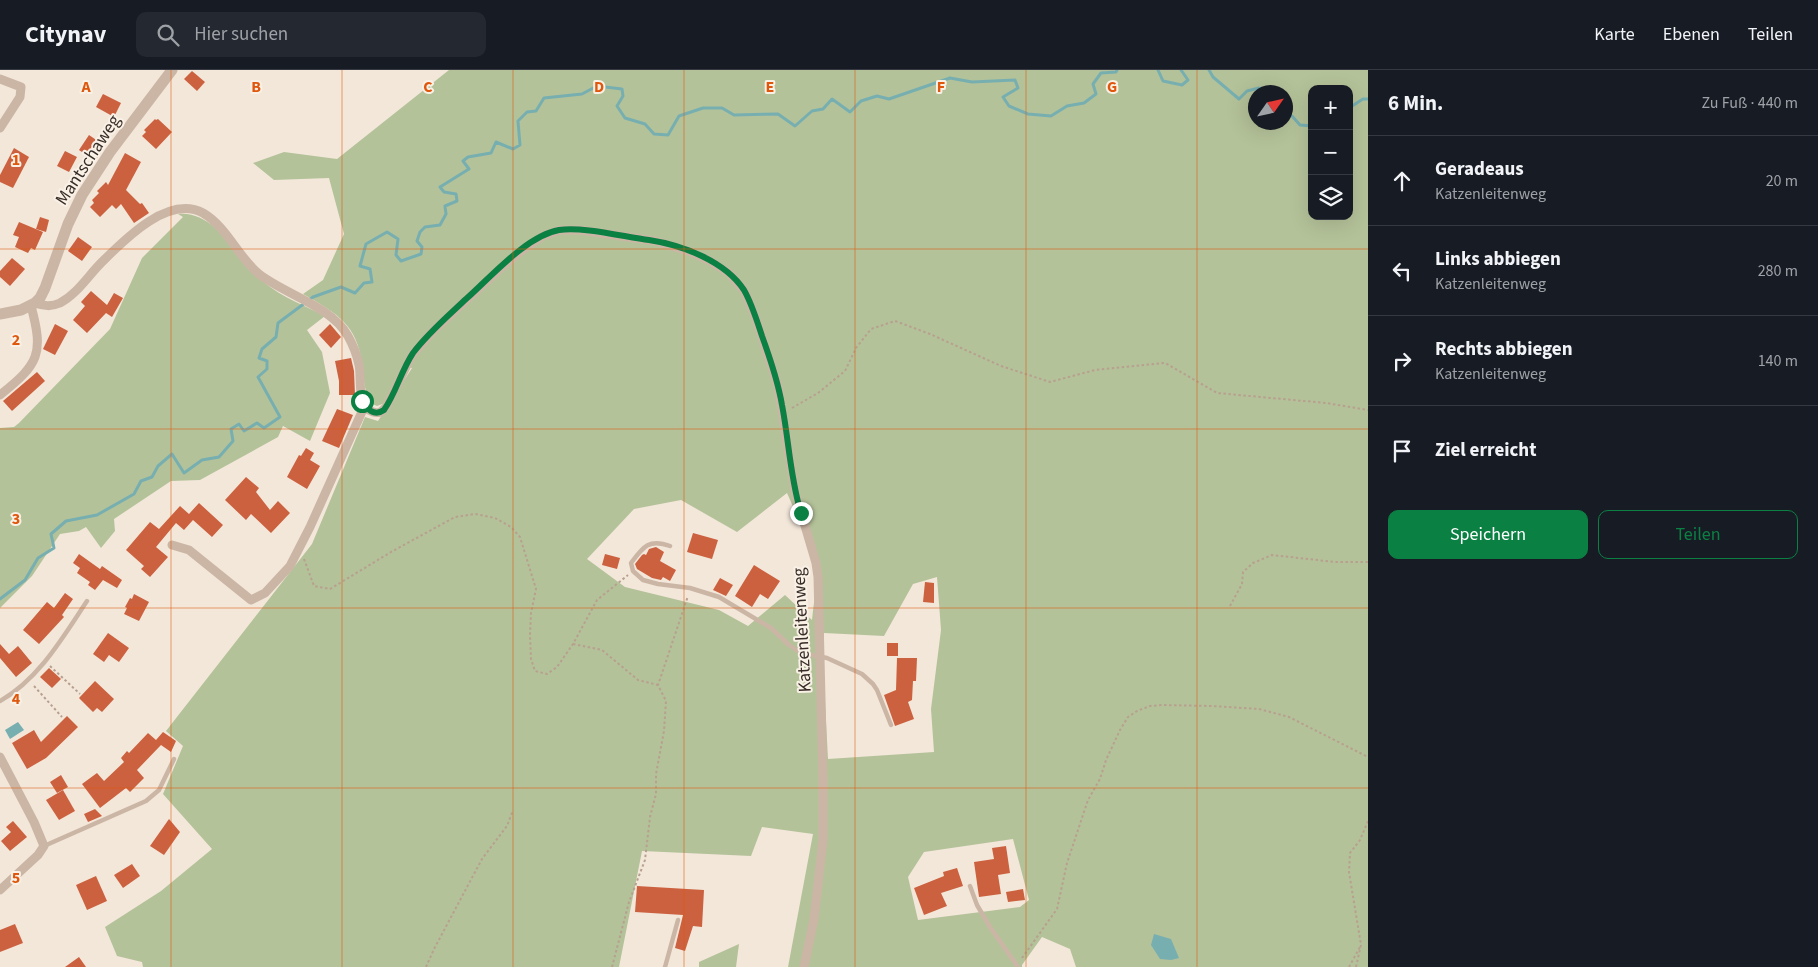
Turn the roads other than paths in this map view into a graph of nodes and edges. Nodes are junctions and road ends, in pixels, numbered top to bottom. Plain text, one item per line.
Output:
1 (172, 70) edge
2 (0, 79) edge
3 (0, 128) edge
4 (33, 305) junction
5 (0, 314) edge
6 (0, 395) edge
7 (365, 405) junction
8 (172, 545) dead end
9 (670, 546) dead end
10 (87, 601) dead end
11 (820, 656) junction
12 (0, 701) edge
13 (891, 725) dead end
14 (0, 758) edge
15 (174, 759) dead end
16 (44, 846) junction
17 (970, 886) dead end
18 (0, 890) edge
19 (678, 920) dead end
20 (1018, 966) edge
21 (665, 967) edge
22 (804, 967) edge

1 - 4 street, Mantschaweg
2 - 3 street
4 - 5 street
4 - 6 street
4 - 7 street
7 - 8 street
7 - 11 street, Katzenleitenweg
9 - 11 lane
10 - 12 lane
11 - 13 lane
11 - 22 street, Katzenleitenweg
14 - 16 street
15 - 16 lane
16 - 18 street
17 - 20 lane
19 - 21 lane

